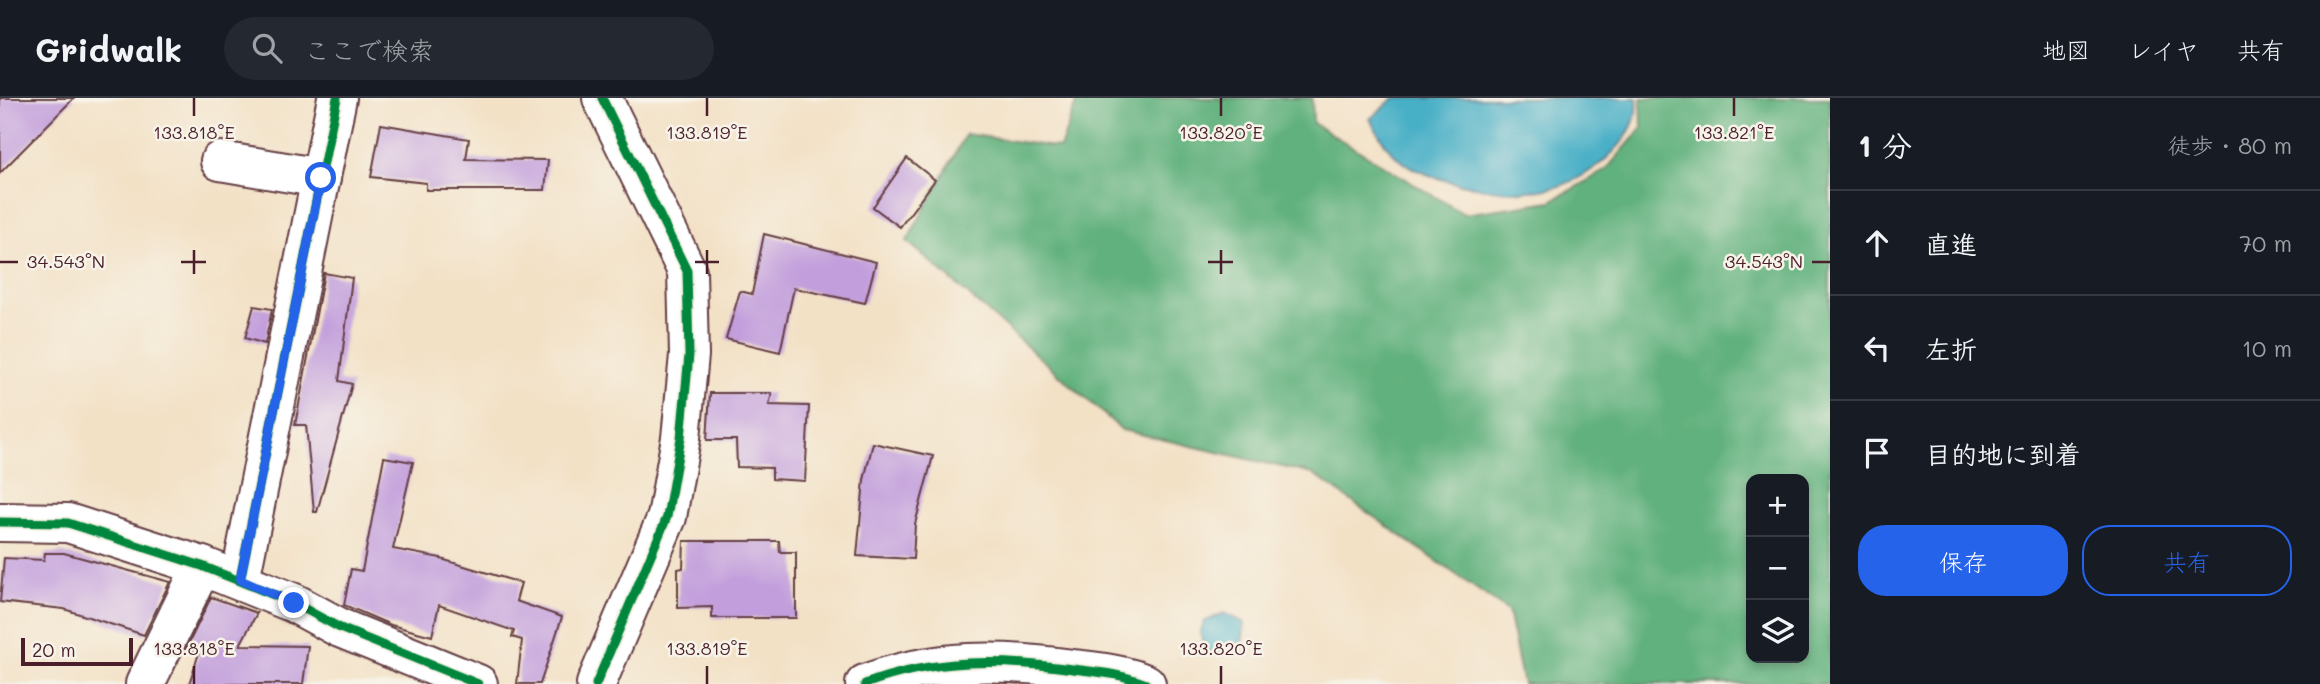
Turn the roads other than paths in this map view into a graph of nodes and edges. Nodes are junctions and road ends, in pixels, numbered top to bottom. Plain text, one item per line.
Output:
1 (337, 98) edge
2 (602, 98) edge
3 (220, 161) dead end
4 (321, 178) junction
5 (0, 522) edge
6 (202, 566) junction
7 (240, 580) junction
8 (474, 683) edge
9 (145, 684) edge
10 (596, 684) edge
11 (865, 684) edge
12 (1146, 684) edge

1 - 4 street
2 - 10 street
3 - 4 street
4 - 7 street
5 - 6 street
6 - 7 street
6 - 9 street
7 - 8 street
11 - 12 street

